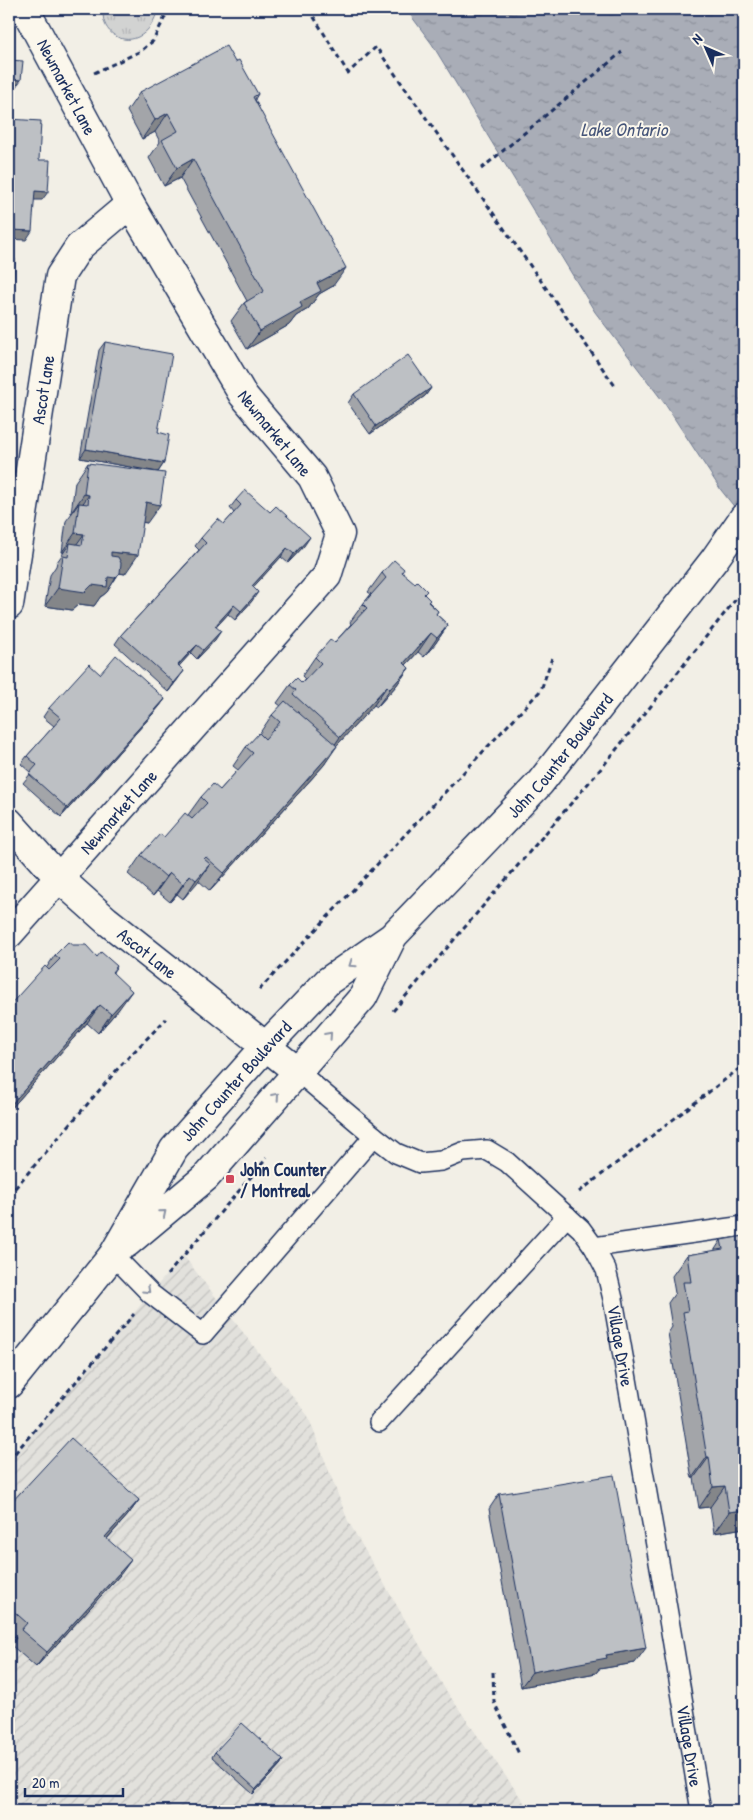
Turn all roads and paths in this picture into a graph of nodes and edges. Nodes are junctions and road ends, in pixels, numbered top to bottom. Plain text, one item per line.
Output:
1 (25, 9) edge
2 (169, 9) edge
3 (308, 9) edge
4 (622, 52) dead end
5 (66, 86) junction
6 (482, 169) dead end
7 (130, 204) junction
8 (616, 386) dead end
9 (744, 517) edge
10 (744, 589) edge
11 (9, 605) edge
12 (552, 658) dead end
13 (9, 822) edge
14 (59, 878) junction
15 (9, 934) edge
16 (392, 937) junction
17 (259, 990) dead end
18 (390, 1014) dead end
19 (166, 1019) dead end
20 (266, 1046) junction
21 (744, 1065) edge
22 (297, 1071) junction
23 (374, 1136) junction
24 (577, 1194) dead end
25 (9, 1195) edge
26 (566, 1216) junction
27 (744, 1226) edge
28 (594, 1247) junction
29 (113, 1255) junction
30 (9, 1384) edge
31 (379, 1422) dead end
32 (493, 1672) dead end
33 (520, 1756) dead end
34 (701, 1811) edge

1 - 5 street, Newmarket Lane
2 - 5 path
3 - 8 path
4 - 6 path
5 - 7 street, Newmarket Lane
7 - 11 street, Ascot Lane
7 - 14 street, Newmarket Lane
9 - 16 street, John Counter Boulevard
10 - 18 path
12 - 17 path
13 - 14 street, Ascot Lane
14 - 15 street, Newmarket Lane
14 - 20 street, Ascot Lane
16 -> 20 street, John Counter Boulevard
22 -> 16 street, John Counter Boulevard
19 - 25 path
20 - 22 street, Ascot Lane
20 - 29 street, John Counter Boulevard
21 - 24 path
22 - 23 lane, Village Drive
29 -> 22 street, John Counter Boulevard
23 - 26 lane, Village Drive
29 -> 23 lane
26 - 28 lane, Village Drive
26 - 31 lane
27 - 28 lane
28 - 34 lane, Village Drive
29 - 30 street, John Counter Boulevard
32 - 33 path

